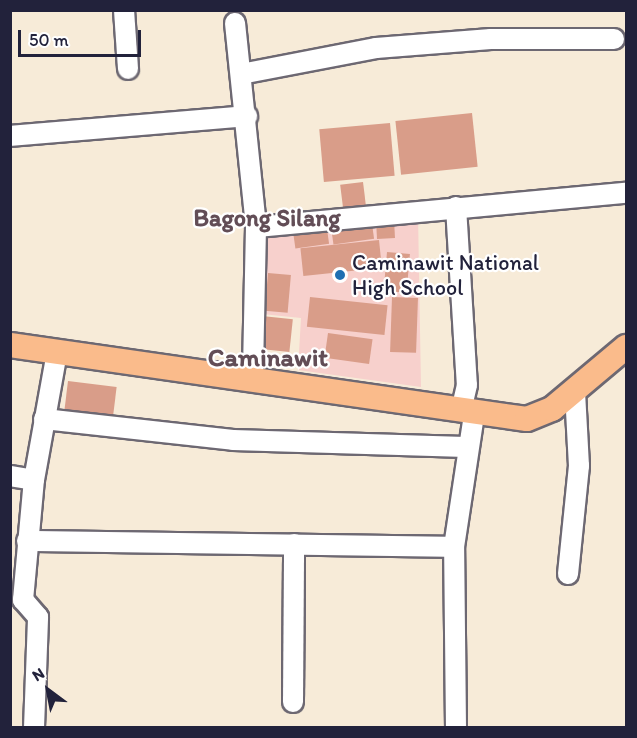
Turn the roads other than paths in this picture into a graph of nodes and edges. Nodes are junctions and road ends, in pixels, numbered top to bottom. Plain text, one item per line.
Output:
1 (124, 10) edge
2 (235, 23) dead end
3 (614, 39) dead end
4 (128, 69) dead end
5 (242, 75) junction
6 (247, 116) junction
7 (10, 136) edge
8 (627, 193) edge
9 (456, 207) junction
10 (256, 227) junction
11 (10, 345) edge
12 (627, 347) edge
13 (57, 352) junction
14 (253, 375) junction
15 (575, 391) junction
16 (467, 412) junction
17 (44, 419) junction
18 (466, 447) junction
19 (10, 476) edge
20 (34, 480) junction
21 (27, 540) junction
22 (294, 544) junction
23 (454, 547) junction
24 (568, 574) dead end
25 (17, 599) edge
26 (293, 702) dead end
27 (34, 728) edge
28 (456, 728) edge

1 - 4 street
2 - 5 street
3 - 5 street
5 - 6 street
6 - 7 street
6 - 10 street
8 - 9 street
9 - 10 street
9 - 16 street
10 - 14 street
11 - 13 main road
12 - 15 main road
13 - 14 main road
13 - 17 street
14 - 16 main road
15 - 16 main road
15 - 24 street
16 - 18 street
17 - 18 street
17 - 20 street
18 - 23 street
19 - 20 street
20 - 21 street
21 - 22 street
21 - 25 street
22 - 23 street
22 - 26 street
23 - 28 street
25 - 27 street

